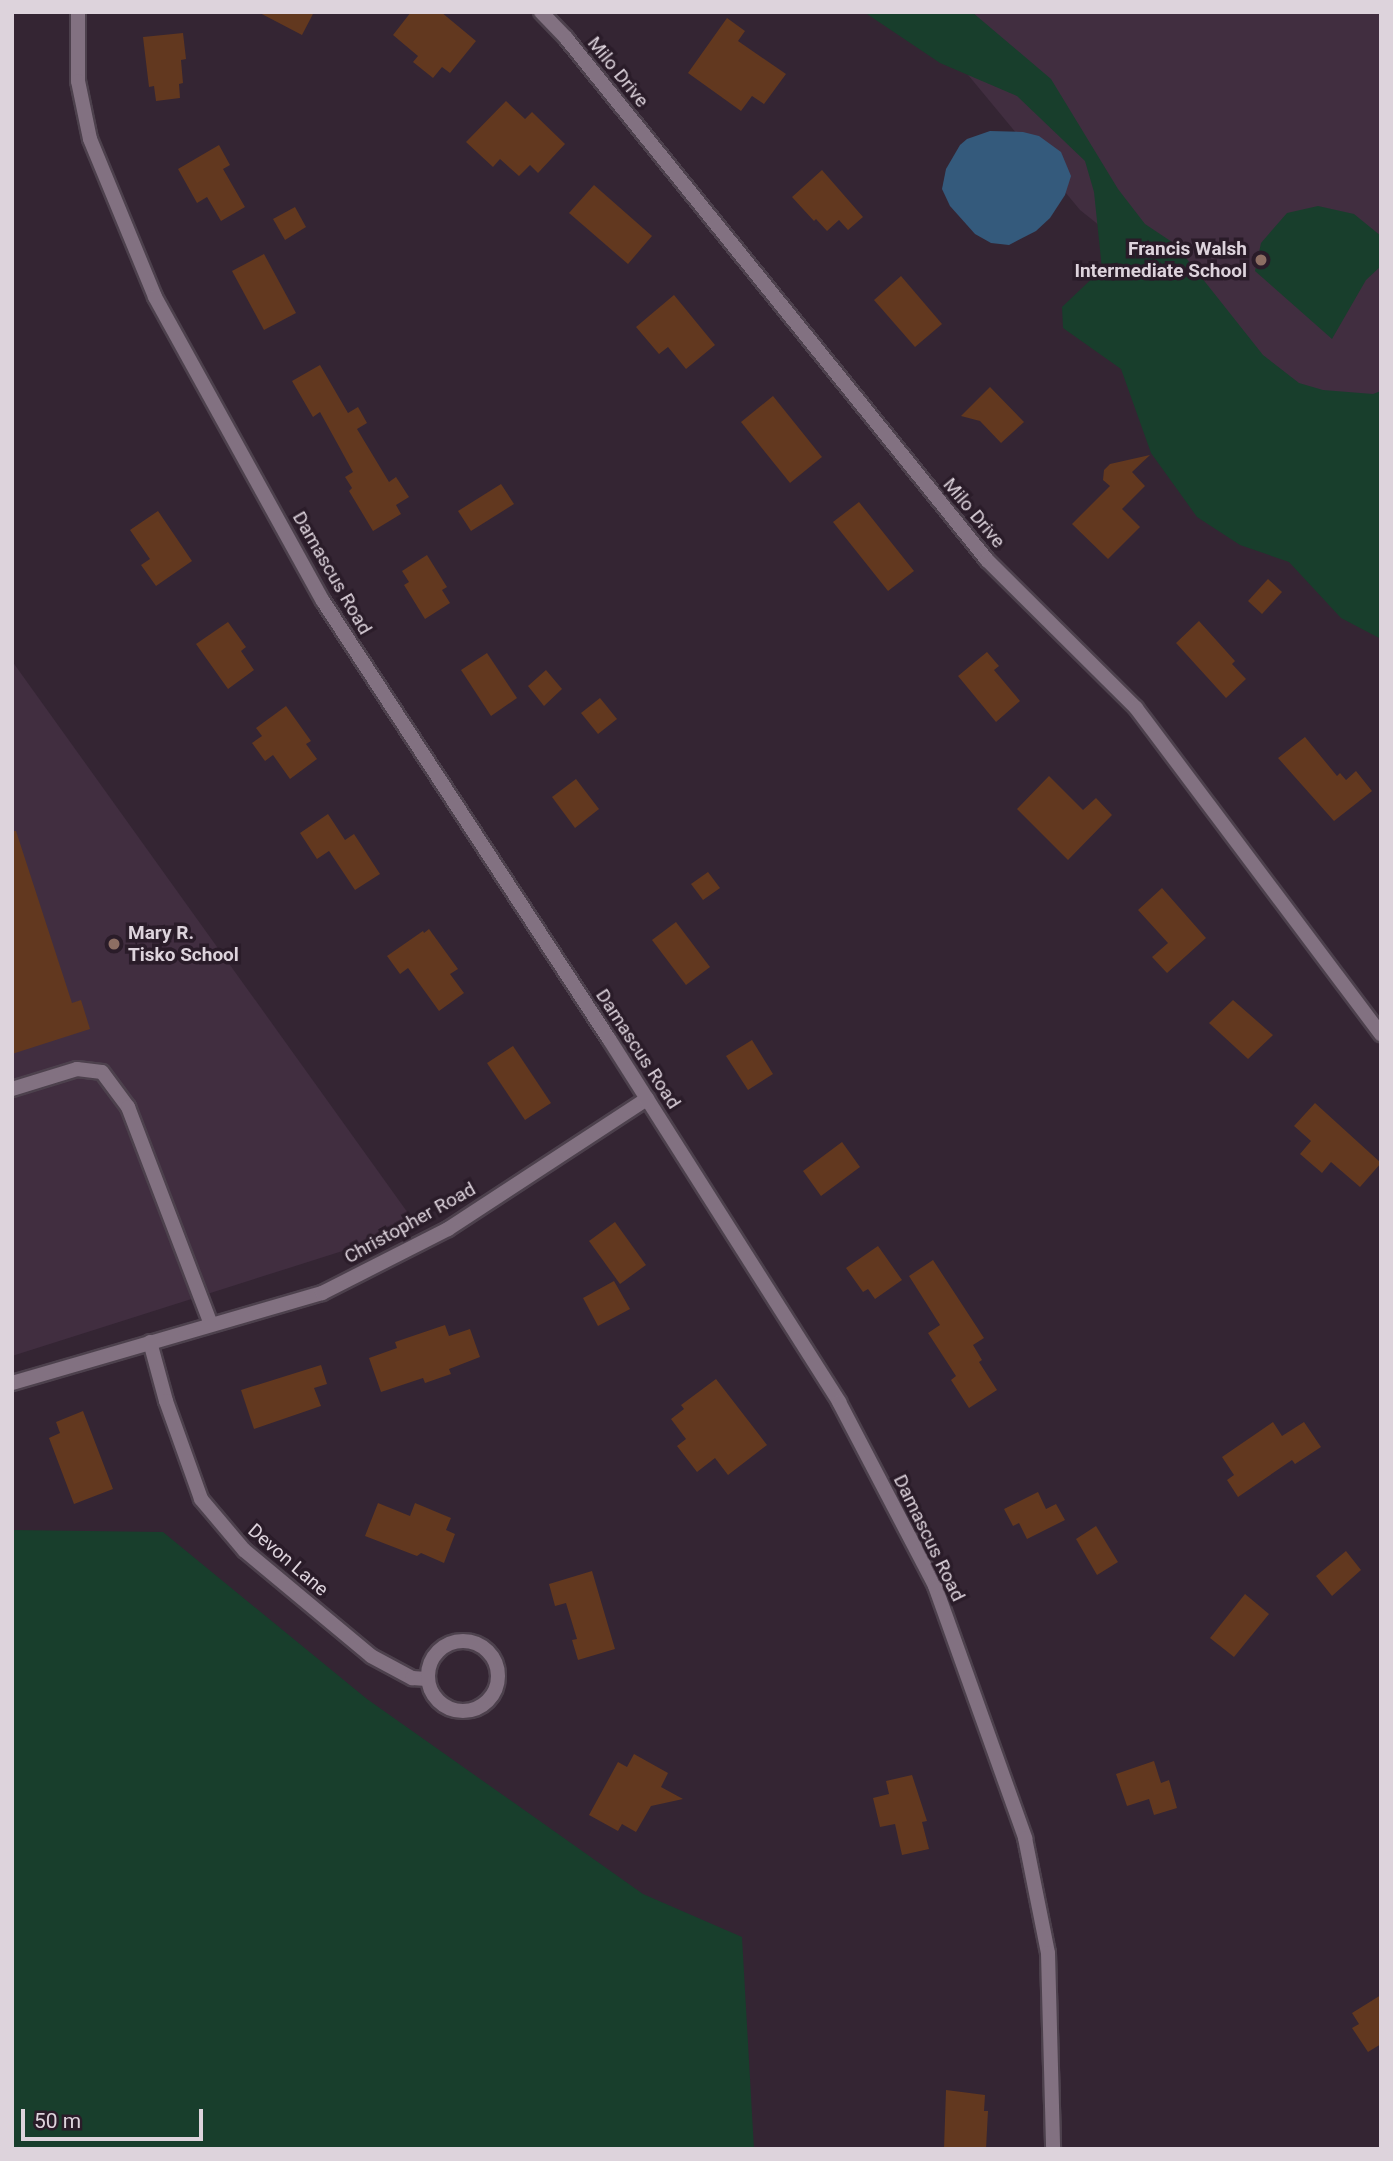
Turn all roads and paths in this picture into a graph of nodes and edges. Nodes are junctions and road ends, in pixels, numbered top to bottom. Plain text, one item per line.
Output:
1 (78, 12) edge
2 (541, 12) edge
3 (1381, 1034) edge
4 (12, 1089) edge
5 (647, 1099) junction
6 (211, 1324) junction
7 (150, 1342) junction
8 (12, 1383) edge
9 (428, 1679) junction
10 (1053, 2149) edge

1 - 5 street, Damascus Road
2 - 3 street, Milo Drive
4 - 6 street
5 - 6 street, Christopher Road
5 - 10 street, Damascus Road
6 - 7 street, Christopher Road
7 - 8 street, Christopher Road
7 - 9 street, Devon Lane
9 - 9 street

